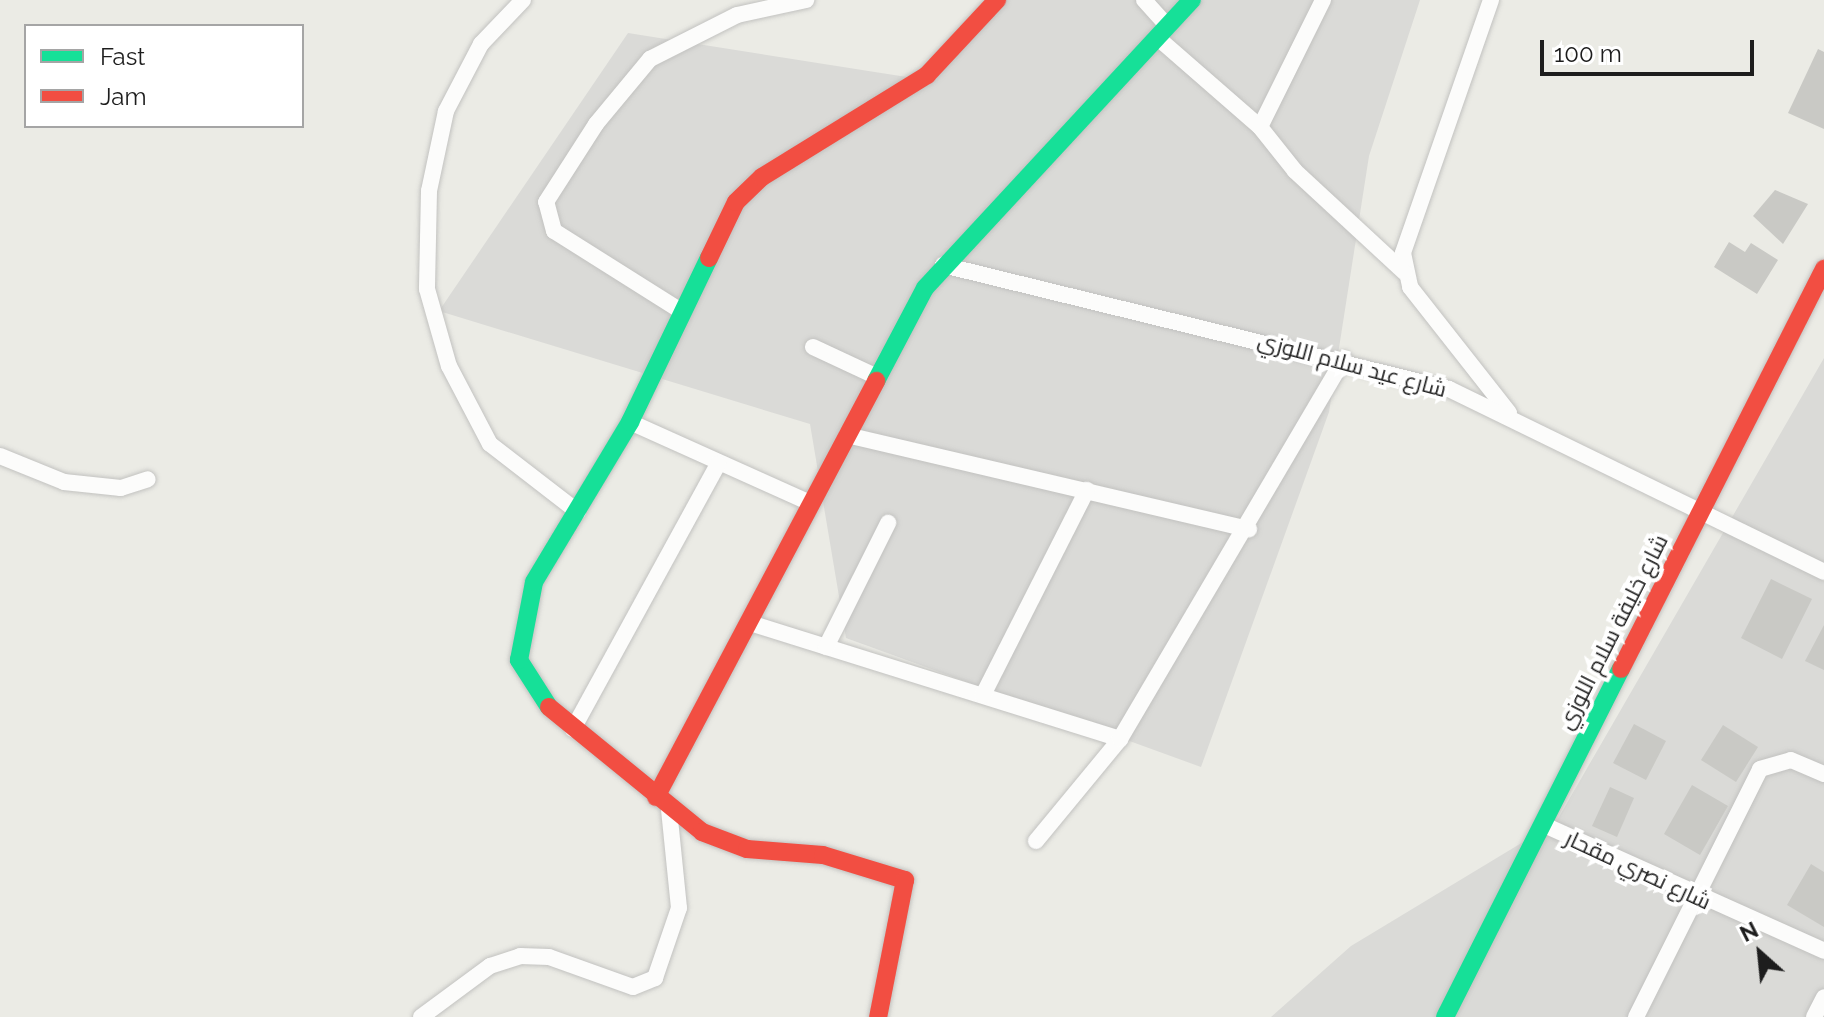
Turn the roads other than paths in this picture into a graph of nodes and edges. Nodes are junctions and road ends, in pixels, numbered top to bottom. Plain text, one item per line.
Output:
1 (523, 0) edge
2 (806, 0) edge
3 (997, 0) edge
4 (1144, 0) edge
5 (1192, 0) edge
6 (1323, 0) edge
7 (1491, 0) edge
8 (1164, 33) junction
9 (1260, 127) junction
10 (943, 265) junction
11 (1824, 269) edge
12 (1404, 272) junction
13 (681, 311) junction
14 (813, 347) dead end
15 (1344, 359) junction
16 (877, 377) junction
17 (1510, 414) junction
18 (630, 422) junction
19 (847, 435) junction
20 (0, 456) edge
21 (718, 464) junction
22 (148, 479) dead end
23 (1087, 490) junction
24 (810, 503) junction
25 (578, 512) junction
26 (1701, 513) junction
27 (888, 523) dead end
28 (1249, 529) junction
29 (1824, 572) edge
30 (750, 623) junction
31 (826, 647) junction
32 (983, 695) junction
33 (573, 729) junction
34 (1120, 739) junction
35 (1824, 774) edge
36 (662, 803) junction
37 (1542, 824) junction
38 (1036, 841) dead end
39 (1695, 899) junction
40 (1824, 951) edge
41 (1824, 997) edge
42 (421, 1017) edge
43 (878, 1017) edge
44 (1445, 1017) edge
45 (1636, 1017) edge
46 (1814, 1017) edge

1 - 25 street
2 - 13 street
3 - 13 street
4 - 8 street
5 - 8 street
6 - 9 street
7 - 12 street
8 - 9 street
8 - 10 street
9 - 12 street
10 - 15 street, شارع عيد سلام اللوزي
10 - 16 street
11 - 26 street, شارع خليفة سلام اللوزي
12 - 17 street
13 - 18 street
14 - 16 street
15 - 17 street, شارع عيد سلام اللوزي
15 - 28 street
16 - 19 street
17 - 26 street, شارع عيد سلام اللوزي
18 - 21 street
18 - 25 street
19 - 23 street
19 - 24 street
20 - 22 street
21 - 24 street
21 - 33 street
23 - 28 street
23 - 32 street
24 - 30 street
25 - 33 street
26 - 29 street, شارع عيد سلام اللوزي
26 - 37 street, شارع خليفة سلام اللوزي
27 - 31 street
28 - 34 street
30 - 31 street
30 - 36 street
31 - 32 street
32 - 34 street
33 - 36 street
34 - 38 street
35 - 39 street
36 - 42 street
36 - 43 street
37 - 39 street, شارع نصري مقحار
37 - 44 street, شارع خليفة سلام اللوزي
39 - 40 street, شارع نصري مقحار
39 - 45 street
41 - 46 street

